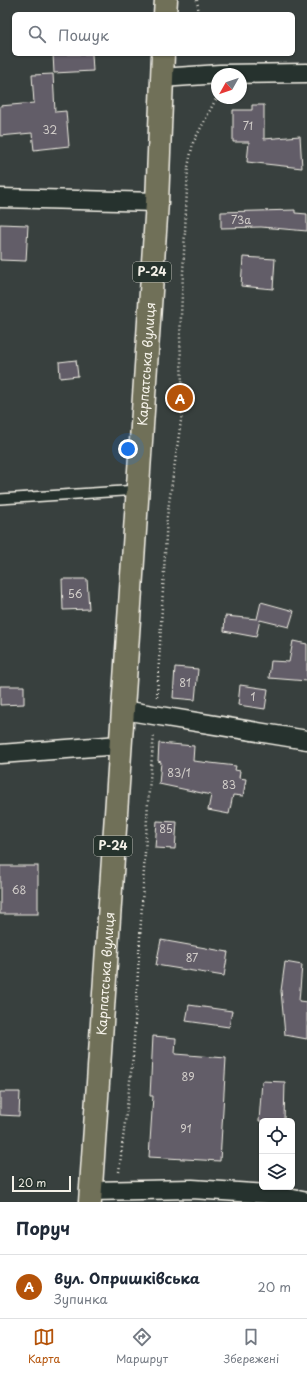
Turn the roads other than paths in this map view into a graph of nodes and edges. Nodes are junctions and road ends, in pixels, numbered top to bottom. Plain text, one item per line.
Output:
1 (166, 0) edge
2 (165, 12) edge
3 (163, 56) edge
4 (307, 73) edge
5 (161, 78) junction
6 (0, 198) edge
7 (157, 202) junction
8 (138, 490) junction
9 (0, 500) edge
10 (123, 710) junction
11 (307, 740) edge
12 (120, 745) junction
13 (0, 754) edge
14 (91, 1196) edge
15 (307, 1202) edge

1 - 2 main road
3 - 5 main road, Карпатська вулиця / Р-24
4 - 5 street
5 - 7 main road, Карпатська вулиця / Р-24
6 - 7 street
7 - 8 main road, Карпатська вулиця / Р-24
8 - 9 lane
8 - 10 main road, Карпатська вулиця / Р-24
10 - 11 street
10 - 12 main road, Карпатська вулиця / Р-24
12 - 13 street
12 - 14 main road, Карпатська вулиця / Р-24
14 - 15 street

